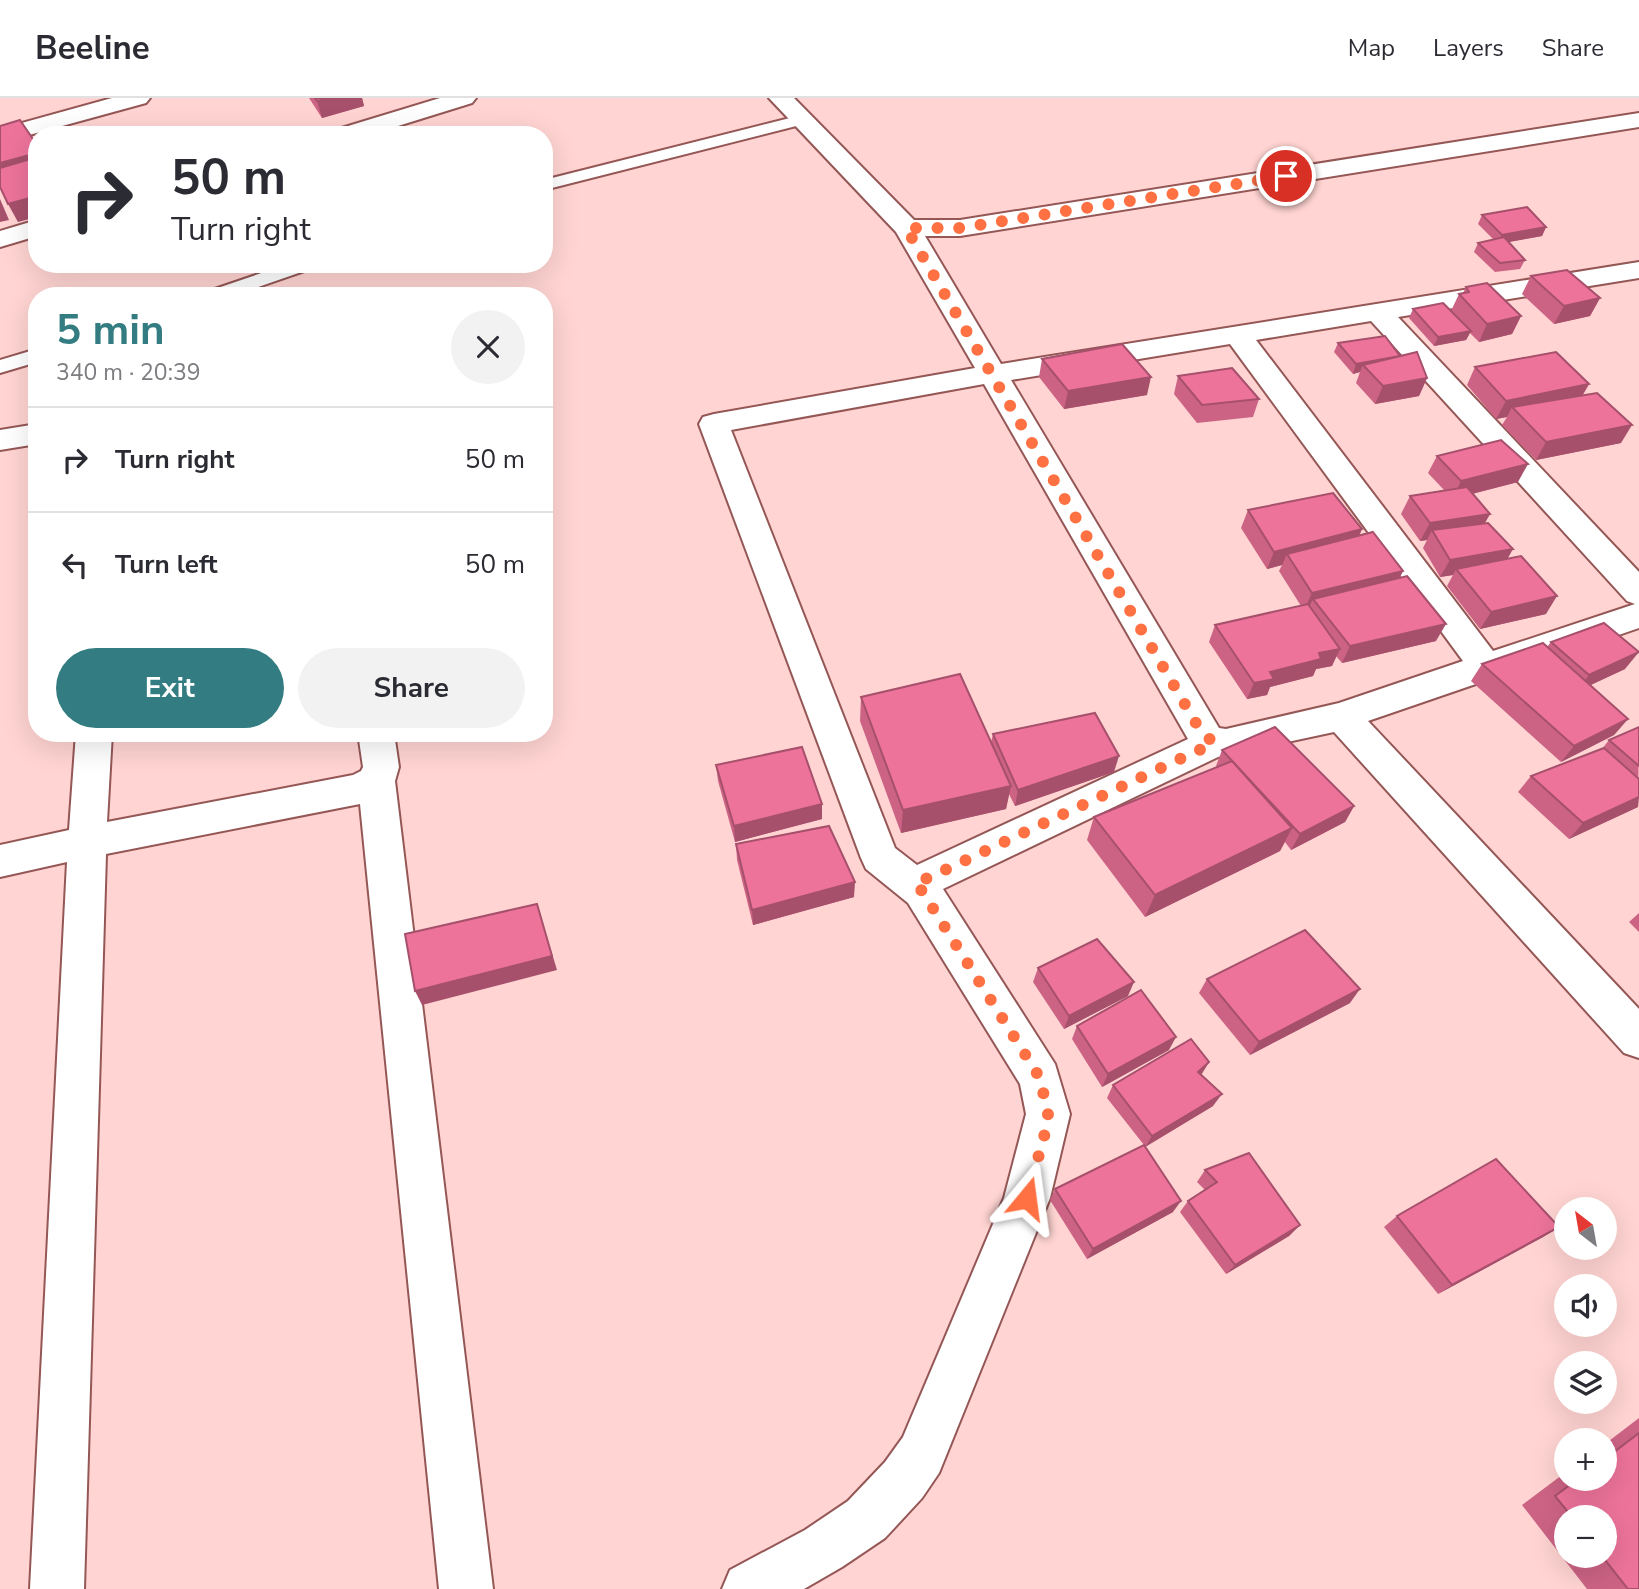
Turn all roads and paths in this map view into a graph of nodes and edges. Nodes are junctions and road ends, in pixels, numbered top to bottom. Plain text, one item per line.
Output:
1 (138, 98) edge
2 (464, 98) edge
3 (781, 98) edge
4 (0, 110) edge
5 (802, 120) junction
6 (1639, 120) edge
7 (36, 126) edge
8 (372, 126) edge
9 (28, 128) edge
10 (7, 134) edge
11 (553, 183) edge
12 (906, 228) junction
13 (28, 231) edge
14 (0, 239) edge
15 (1638, 272) edge
16 (281, 273) edge
17 (239, 287) edge
18 (1378, 312) junction
19 (1237, 335) junction
20 (28, 358) edge
21 (0, 367) edge
22 (992, 374) junction
23 (28, 435) edge
24 (0, 440) edge
25 (1639, 593) edge
26 (1626, 630) edge
27 (1486, 667) junction
28 (1341, 716) junction
29 (93, 742) edge
30 (377, 742) edge
31 (1214, 743) junction
32 (376, 781) junction
33 (87, 842) junction
34 (0, 861) edge
35 (915, 884) junction
36 (1639, 1040) edge
37 (58, 1589) edge
38 (466, 1589) edge
39 (749, 1589) edge

1 - 7 street
2 - 8 street
3 - 5 street
4 - 10 street
5 - 11 lane
5 - 12 street
6 - 12 street
9 - 10 street
12 - 22 street
13 - 14 street
15 - 18 street
16 - 17 lane
18 - 19 street
18 - 25 street
19 - 22 street
19 - 27 street
20 - 21 lane
22 - 31 street
22 - 35 street
23 - 24 street
26 - 27 street
27 - 28 street
28 - 31 street
28 - 36 street
29 - 33 street
30 - 32 street
31 - 35 street
32 - 33 street
32 - 38 street
33 - 34 street
33 - 37 street
35 - 39 street

